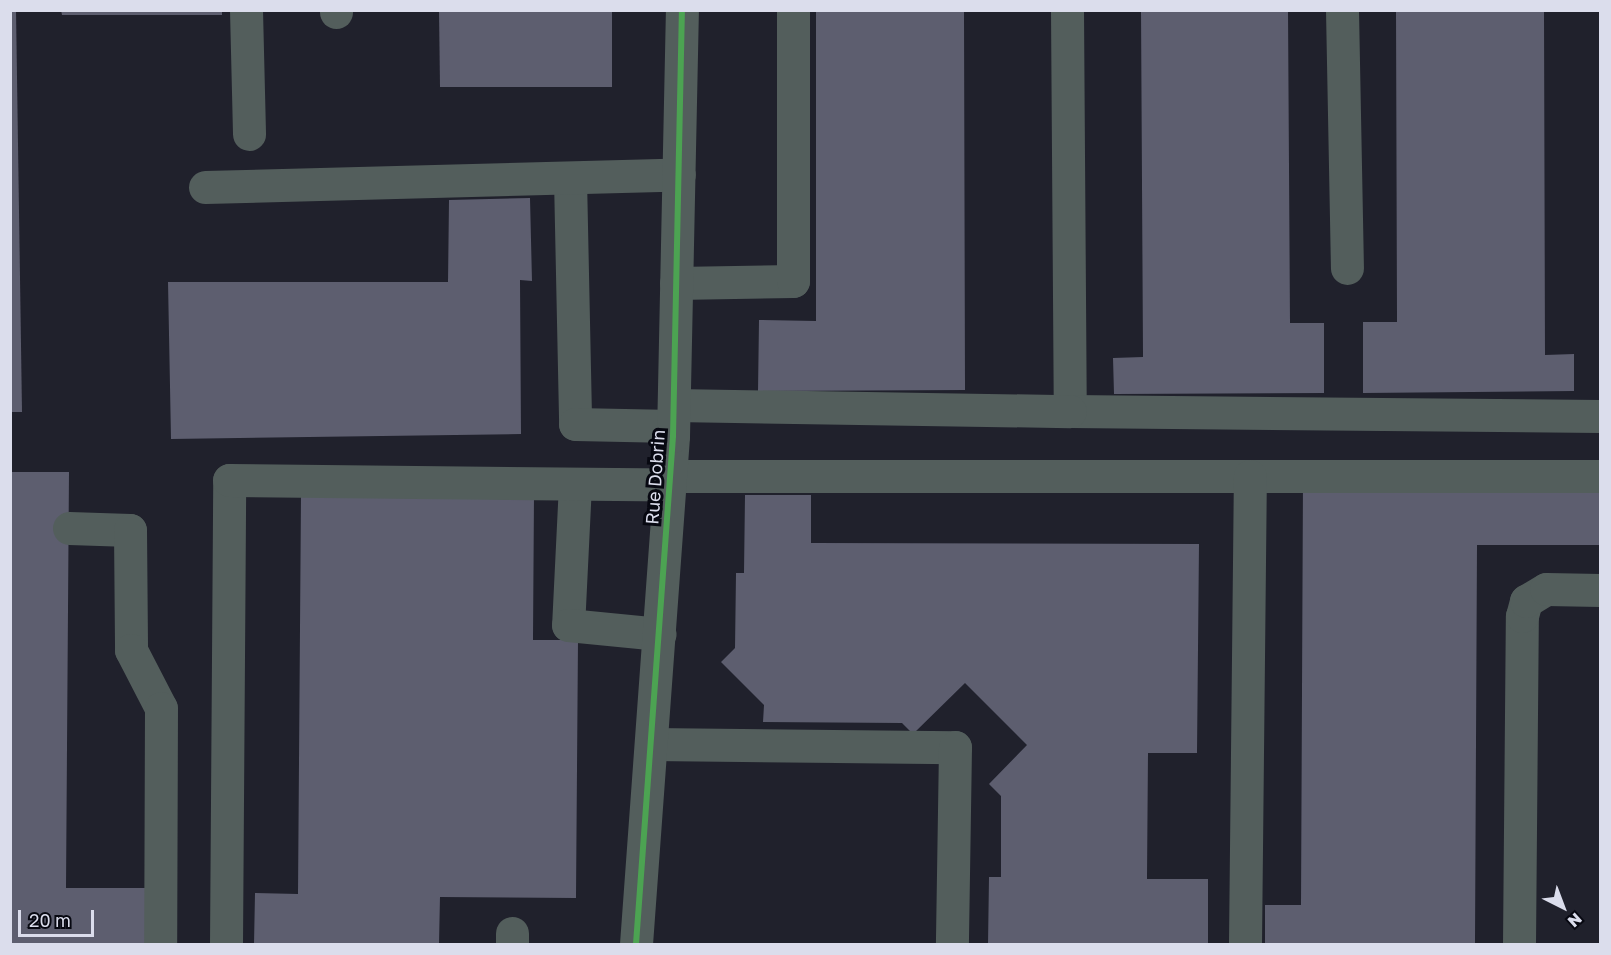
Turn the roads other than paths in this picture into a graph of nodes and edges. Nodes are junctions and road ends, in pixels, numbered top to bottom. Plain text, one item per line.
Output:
1 (246, 10) edge
2 (682, 10) edge
3 (793, 10) edge
4 (1068, 10) edge
5 (1342, 10) edge
6 (249, 134) dead end
7 (679, 175) junction
8 (570, 178) junction
9 (205, 187) dead end
10 (1347, 268) dead end
11 (676, 283) junction
12 (1070, 411) junction
13 (674, 416) junction
14 (1600, 416) edge
15 (1250, 476) junction
16 (1600, 476) edge
17 (670, 480) junction
18 (575, 484) junction
19 (69, 528) dead end
20 (1600, 590) edge
21 (660, 634) junction
22 (652, 744) junction
23 (160, 945) edge
24 (226, 945) edge
25 (636, 945) edge
26 (952, 945) edge
27 (1245, 945) edge
28 (1519, 945) edge

1 - 6 street
2 - 7 street, Rue Dobrin
3 - 11 street
4 - 12 street
5 - 10 street
7 - 8 street
7 - 11 street, Rue Dobrin
8 - 9 street
8 - 13 street
11 - 13 street, Rue Dobrin
12 - 13 street
12 - 14 street
13 - 17 street, Rue Dobrin
15 - 16 street
15 - 17 street
15 - 27 street
17 - 18 street
17 - 21 street, Rue Dobrin
18 - 21 street
18 - 24 street
19 - 23 street
20 - 28 street
21 - 22 street, Rue Dobrin
22 - 25 street, Rue Dobrin
22 - 26 street

